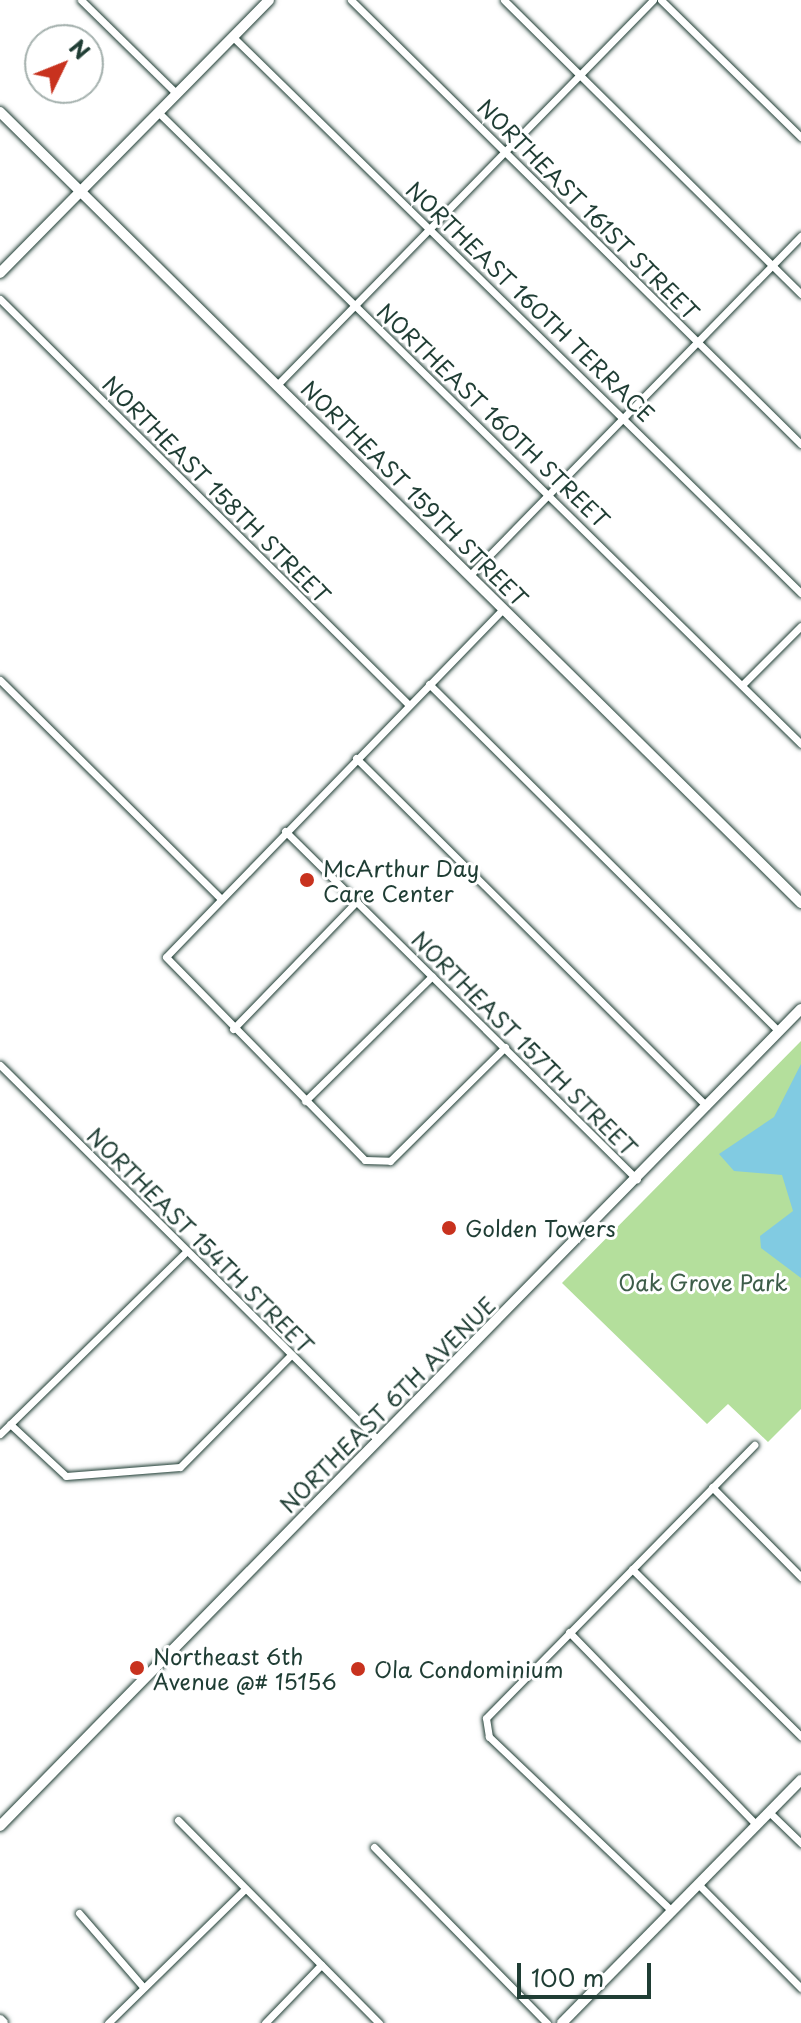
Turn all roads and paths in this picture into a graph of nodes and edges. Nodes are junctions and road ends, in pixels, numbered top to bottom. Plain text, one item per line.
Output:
1 (81, 0) edge
2 (269, 0) edge
3 (351, 0) edge
4 (504, 0) edge
5 (653, 0) edge
6 (661, 0) edge
7 (233, 37) junction
8 (580, 74) junction
9 (177, 94) junction
10 (0, 112) edge
11 (159, 113) junction
12 (801, 137) edge
13 (504, 150) junction
14 (81, 191) junction
15 (430, 225) junction
16 (801, 236) edge
17 (772, 265) junction
18 (0, 273) edge
19 (801, 294) edge
20 (0, 299) edge
21 (354, 303) junction
22 (699, 342) junction
23 (277, 385) junction
24 (623, 416) junction
25 (801, 444) edge
26 (549, 494) junction
27 (470, 575) junction
28 (801, 593) edge
29 (503, 609) junction
30 (801, 626) edge
31 (0, 680) edge
32 (429, 684) junction
33 (742, 685) junction
34 (409, 705) junction
35 (801, 744) edge
36 (356, 758) junction
37 (285, 831) junction
38 (219, 897) junction
39 (357, 901) junction
40 (801, 903) edge
41 (432, 976) junction
42 (801, 1009) edge
43 (233, 1029) junction
44 (779, 1031) junction
45 (505, 1047) junction
46 (0, 1065) edge
47 (305, 1101) junction
48 (706, 1106) junction
49 (637, 1179) junction
50 (186, 1252) junction
51 (291, 1355) junction
52 (10, 1424) junction
53 (0, 1434) edge
54 (378, 1440) junction
55 (754, 1445) dead end
56 (712, 1487) junction
57 (632, 1569) junction
58 (801, 1577) edge
59 (569, 1632) junction
60 (801, 1736) edge
61 (801, 1780) edge
62 (769, 1812) junction
63 (178, 1820) dead end
64 (757, 1825) junction
65 (0, 1826) edge
66 (801, 1843) edge
67 (374, 1847) dead end
68 (699, 1885) junction
69 (245, 1889) junction
70 (672, 1911) junction
71 (79, 1913) dead end
72 (321, 1965) junction
73 (143, 1987) junction
74 (801, 1988) edge
75 (108, 2023) edge
76 (265, 2023) edge
77 (379, 2023) edge
78 (547, 2023) edge
79 (562, 2023) edge

1 - 9 street
2 - 7 street
3 - 13 street, NORTHEAST 161ST STREET
4 - 8 street
5 - 8 street
6 - 12 street
7 - 9 street
7 - 15 street, NORTHEAST 160TH TERRACE
8 - 13 street
8 - 17 street
9 - 11 street
10 - 14 street, NORTHEAST 159TH STREET
11 - 14 street
11 - 21 street, NORTHEAST 160TH STREET
13 - 15 street
13 - 22 street, NORTHEAST 161ST STREET
14 - 18 street
14 - 23 street, NORTHEAST 159TH STREET
15 - 21 street
15 - 24 street, NORTHEAST 160TH TERRACE
16 - 17 street
17 - 19 street
17 - 22 street
20 - 34 street, NORTHEAST 158TH STREET
21 - 23 street
21 - 26 street, NORTHEAST 160TH STREET
22 - 24 street
22 - 25 street, NORTHEAST 161ST STREET
23 - 27 street, NORTHEAST 159TH STREET
24 - 26 street
24 - 28 street, NORTHEAST 160TH TERRACE
26 - 27 street
26 - 33 street, NORTHEAST 160TH STREET
27 - 29 street, NORTHEAST 159TH STREET
29 - 32 street
29 - 40 street, NORTHEAST 159TH STREET
30 - 33 street
31 - 38 street
32 - 34 street
32 - 44 street
33 - 35 street, NORTHEAST 160TH STREET
34 - 36 street
36 - 37 street
36 - 48 street
37 - 38 street
37 - 39 street, NORTHEAST 157TH STREET
38 - 43 street
39 - 41 street, NORTHEAST 157TH STREET
39 - 43 street
41 - 45 street, NORTHEAST 157TH STREET
41 - 47 street
42 - 44 street, NORTHEAST 6TH AVENUE
43 - 47 street
44 - 48 street, NORTHEAST 6TH AVENUE
45 - 47 street
45 - 49 street, NORTHEAST 157TH STREET
46 - 50 street, NORTHEAST 154TH STREET
48 - 49 street, NORTHEAST 6TH AVENUE
49 - 54 street, NORTHEAST 6TH AVENUE
50 - 51 street, NORTHEAST 154TH STREET
50 - 52 street
51 - 52 street
51 - 54 street, NORTHEAST 154TH STREET
52 - 53 street
54 - 65 street, NORTHEAST 6TH AVENUE
55 - 56 street
56 - 57 street
56 - 58 street
57 - 59 street
57 - 60 street
59 - 64 street
59 - 70 street
61 - 62 street
62 - 64 street
62 - 66 street
63 - 69 street
64 - 68 street
67 - 78 street
68 - 70 street
68 - 74 street
69 - 72 street
69 - 73 street
70 - 79 street
71 - 73 street
72 - 76 street
72 - 77 street
73 - 75 street

